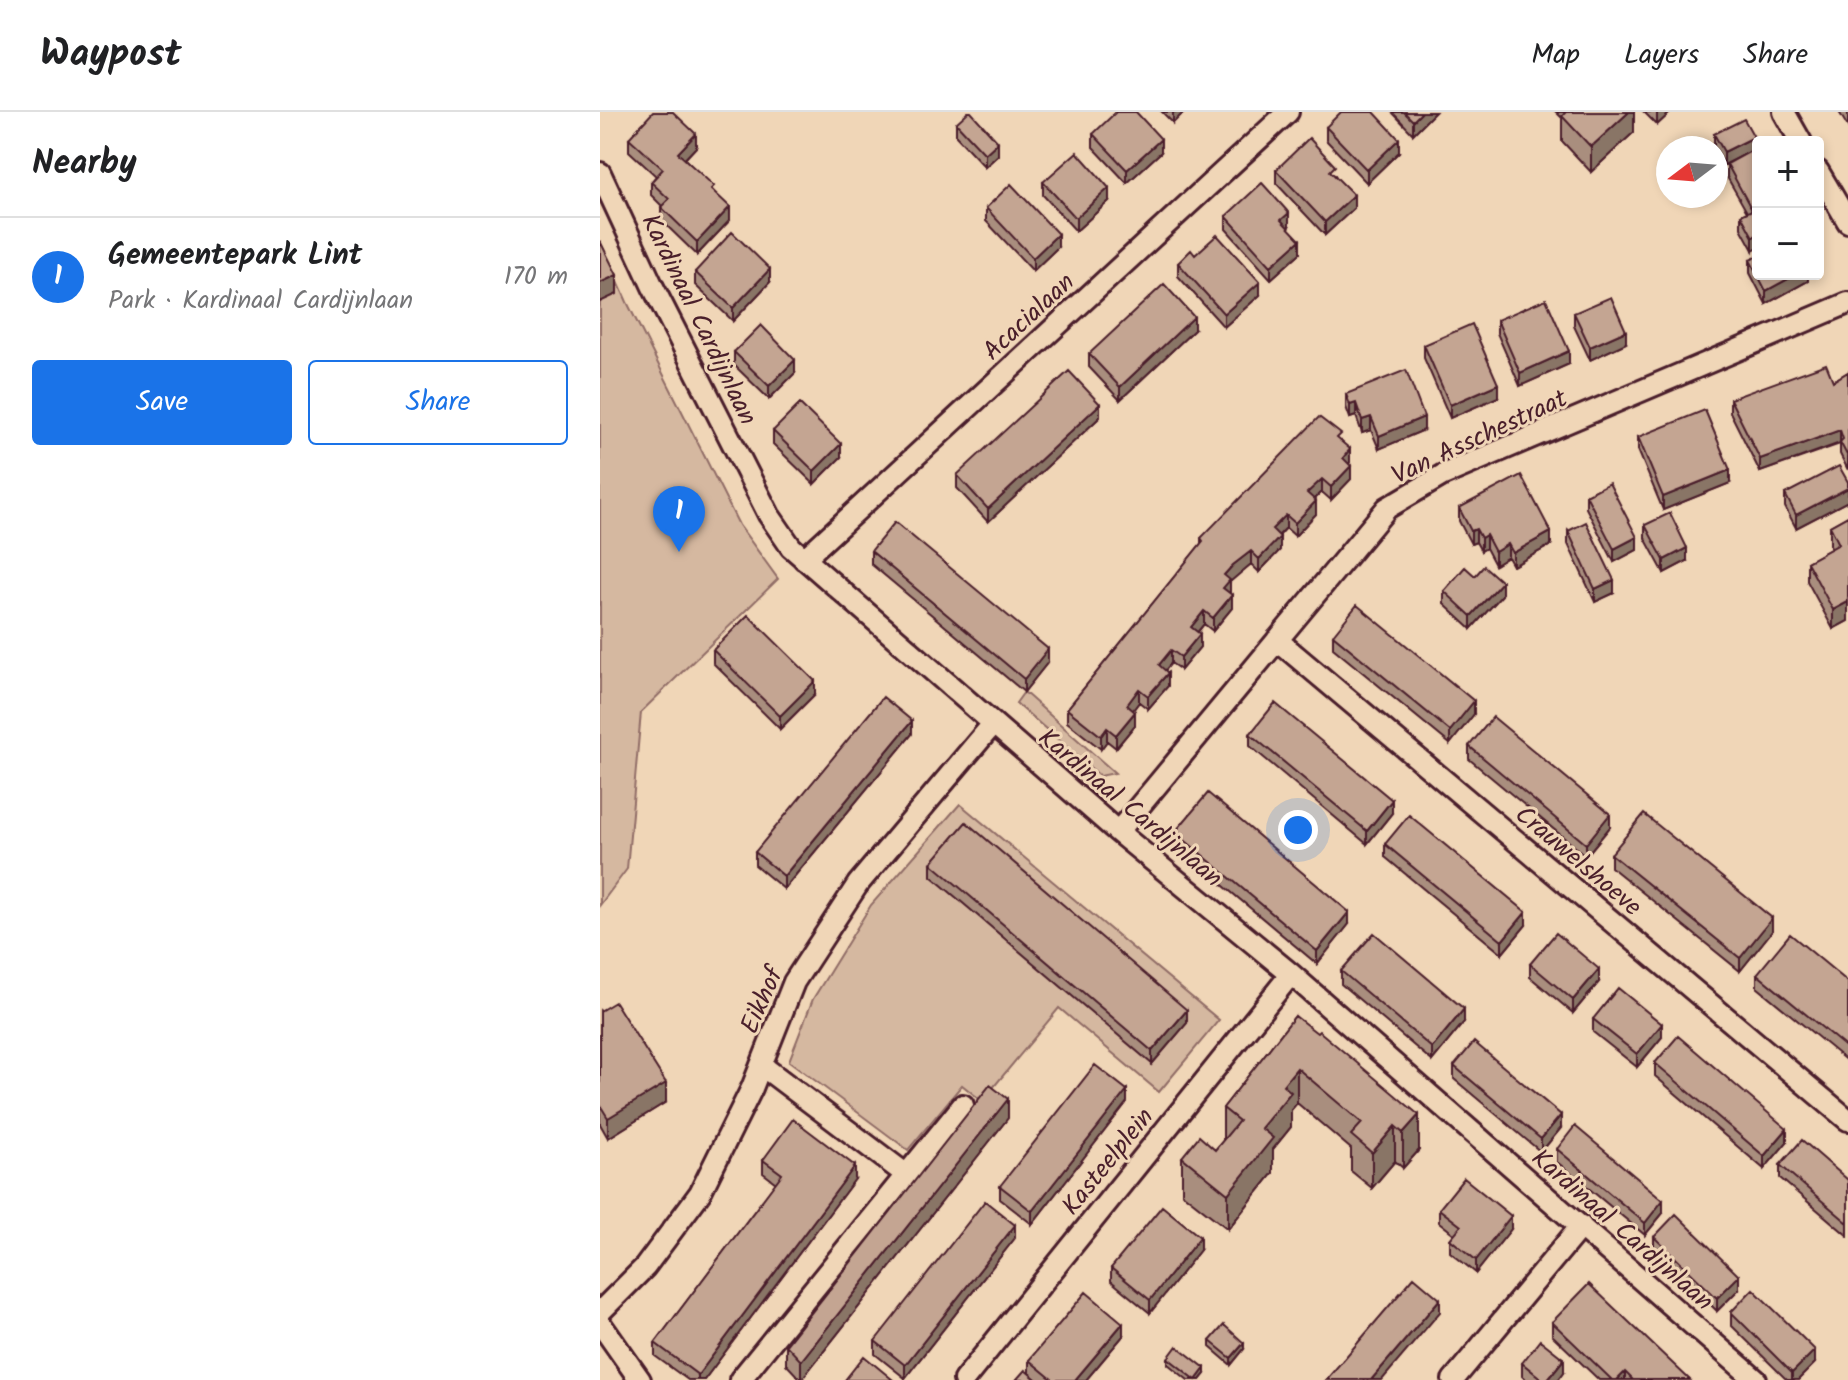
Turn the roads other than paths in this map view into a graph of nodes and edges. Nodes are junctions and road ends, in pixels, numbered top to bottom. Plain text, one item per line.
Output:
1 (1288, 112) edge
2 (1784, 112) edge
3 (1798, 136) edge
4 (600, 173) edge
5 (1824, 181) edge
6 (1848, 222) edge
7 (1848, 303) edge
8 (804, 559) junction
9 (1277, 640) junction
10 (993, 724) junction
11 (1118, 832) junction
12 (1291, 974) junction
13 (761, 1065) junction
14 (963, 1105) dead end
15 (1848, 1120) edge
16 (908, 1176) junction
17 (1581, 1226) junction
18 (600, 1312) edge
19 (600, 1323) edge
20 (640, 1380) edge
21 (740, 1380) edge
22 (964, 1380) edge
23 (1453, 1380) edge
24 (1756, 1380) edge

1 - 8 street, Acacialaan
2 - 3 street
4 - 8 street, Kardinaal Cardijnlaan
5 - 6 street
7 - 9 street, Van Asschestraat
8 - 10 street, Kardinaal Cardijnlaan
9 - 11 street, Van Asschestraat
9 - 15 street, Crauwelshoeve
10 - 11 street, Kardinaal Cardijnlaan
10 - 13 street, Eikhof
11 - 12 street, Kardinaal Cardijnlaan
12 - 17 street, Kardinaal Cardijnlaan
12 - 22 street, Kasteelplein
13 - 16 street
13 - 18 street, Eikhof
14 - 16 street
16 - 21 street
17 - 23 street
17 - 24 street, Kardinaal Cardijnlaan
19 - 20 street

